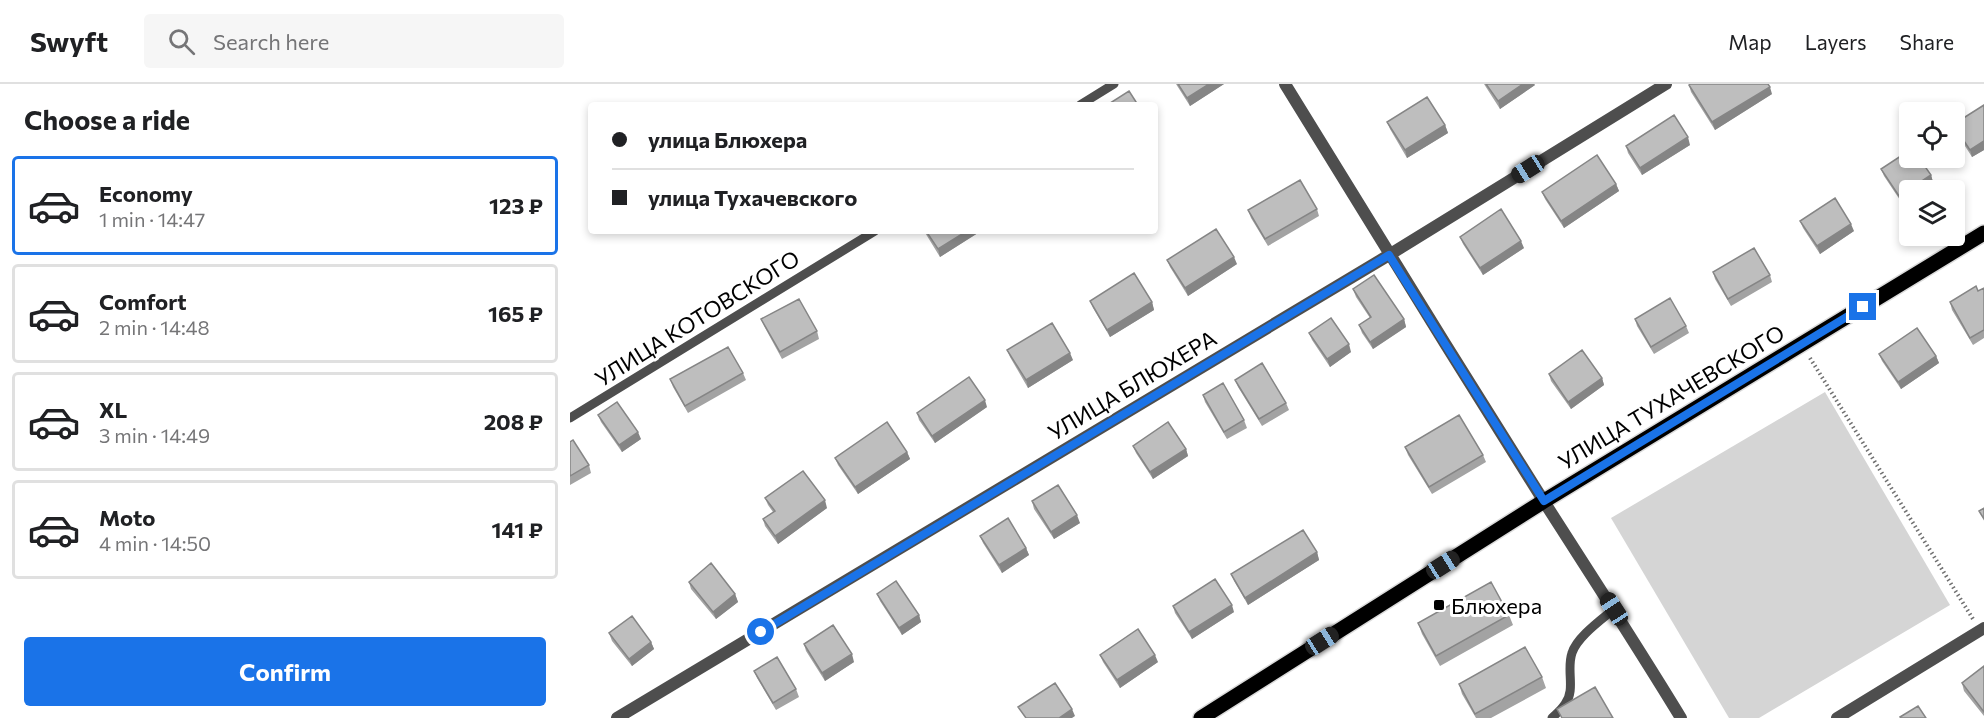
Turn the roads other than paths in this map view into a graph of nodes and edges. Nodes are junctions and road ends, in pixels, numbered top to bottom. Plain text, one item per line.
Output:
1 (1114, 84) edge
2 (1285, 84) edge
3 (1666, 84) edge
4 (1085, 102) edge
5 (1984, 233) edge
6 (870, 234) edge
7 (1389, 255) junction
8 (570, 418) edge
9 (1544, 501) junction
10 (1614, 609) junction
11 (1982, 629) edge
12 (617, 718) edge
13 (1201, 718) edge
14 (1552, 718) edge
15 (1681, 718) edge
16 (1837, 718) edge

1 - 4 lane
2 - 7 street
3 - 7 street, УЛИЦА БЛЮХЕРА
5 - 9 main road, УЛИЦА ТУХАЧЕВСКОГО
6 - 8 lane, УЛИЦА КОТОВСКОГО
7 - 9 street
7 - 12 street, УЛИЦА БЛЮХЕРА
9 - 10 street
9 - 13 main road, УЛИЦА ТУХАЧЕВСКОГО
10 - 14 lane
10 - 15 street
11 - 16 street

